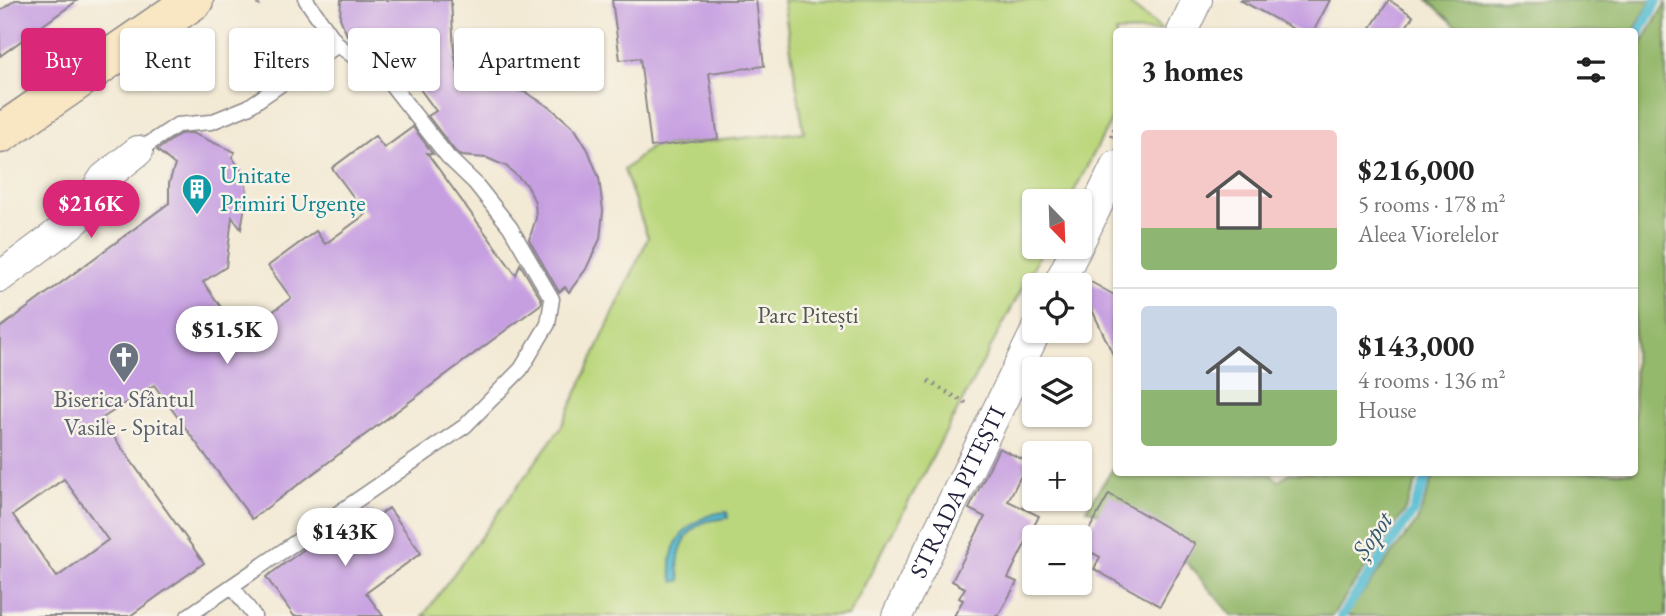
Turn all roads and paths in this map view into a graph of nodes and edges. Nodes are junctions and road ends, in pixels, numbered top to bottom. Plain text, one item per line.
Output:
1 (194, 0) edge
2 (306, 0) edge
3 (1197, 0) edge
4 (1184, 28) edge
5 (338, 45) junction
6 (0, 134) edge
7 (138, 151) joint
8 (1113, 172) edge
9 (1092, 216) edge
10 (0, 277) edge
11 (1030, 343) edge
12 (928, 381) dead end
13 (976, 408) dead end
14 (232, 586) junction
15 (188, 616) edge
16 (254, 616) edge
17 (897, 616) edge

1 - 6 main road
2 - 5 lane
3 - 4 street
5 - 7 lane
5 - 14 lane
7 - 10 street
8 - 9 street
11 - 17 street, STRADA PITEȘTI
12 - 13 path
14 - 15 lane
14 - 16 lane

